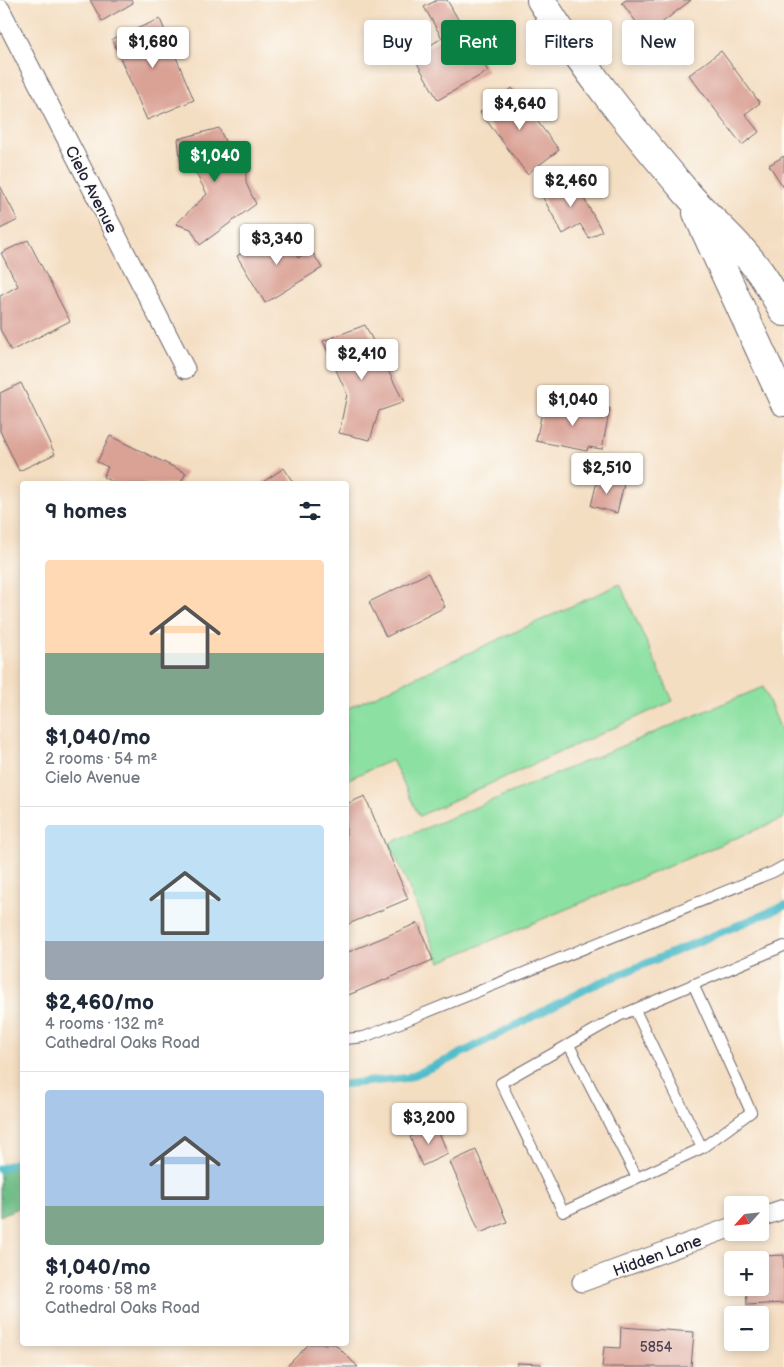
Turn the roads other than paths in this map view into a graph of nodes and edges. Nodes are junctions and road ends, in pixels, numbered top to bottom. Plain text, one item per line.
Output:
1 (541, 0) edge
2 (0, 9) edge
3 (687, 194) junction
4 (784, 312) edge
5 (185, 369) dead end
6 (784, 402) edge
7 (784, 866) edge
8 (784, 946) edge
9 (693, 984) junction
10 (635, 1010) junction
11 (349, 1038) edge
12 (569, 1045) junction
13 (702, 1148) junction
14 (637, 1178) junction
15 (784, 1209) edge
16 (769, 1214) edge
17 (724, 1231) edge
18 (582, 1282) dead end

1 - 3 main road
2 - 5 street, Cielo Avenue
3 - 4 main road
3 - 6 main road
7 - 11 lane
8 - 9 lane
9 - 10 lane
9 - 13 lane
10 - 12 lane
10 - 13 lane
12 - 14 lane
12 - 14 lane
13 - 14 lane
15 - 16 street
17 - 18 street, Hidden Lane

